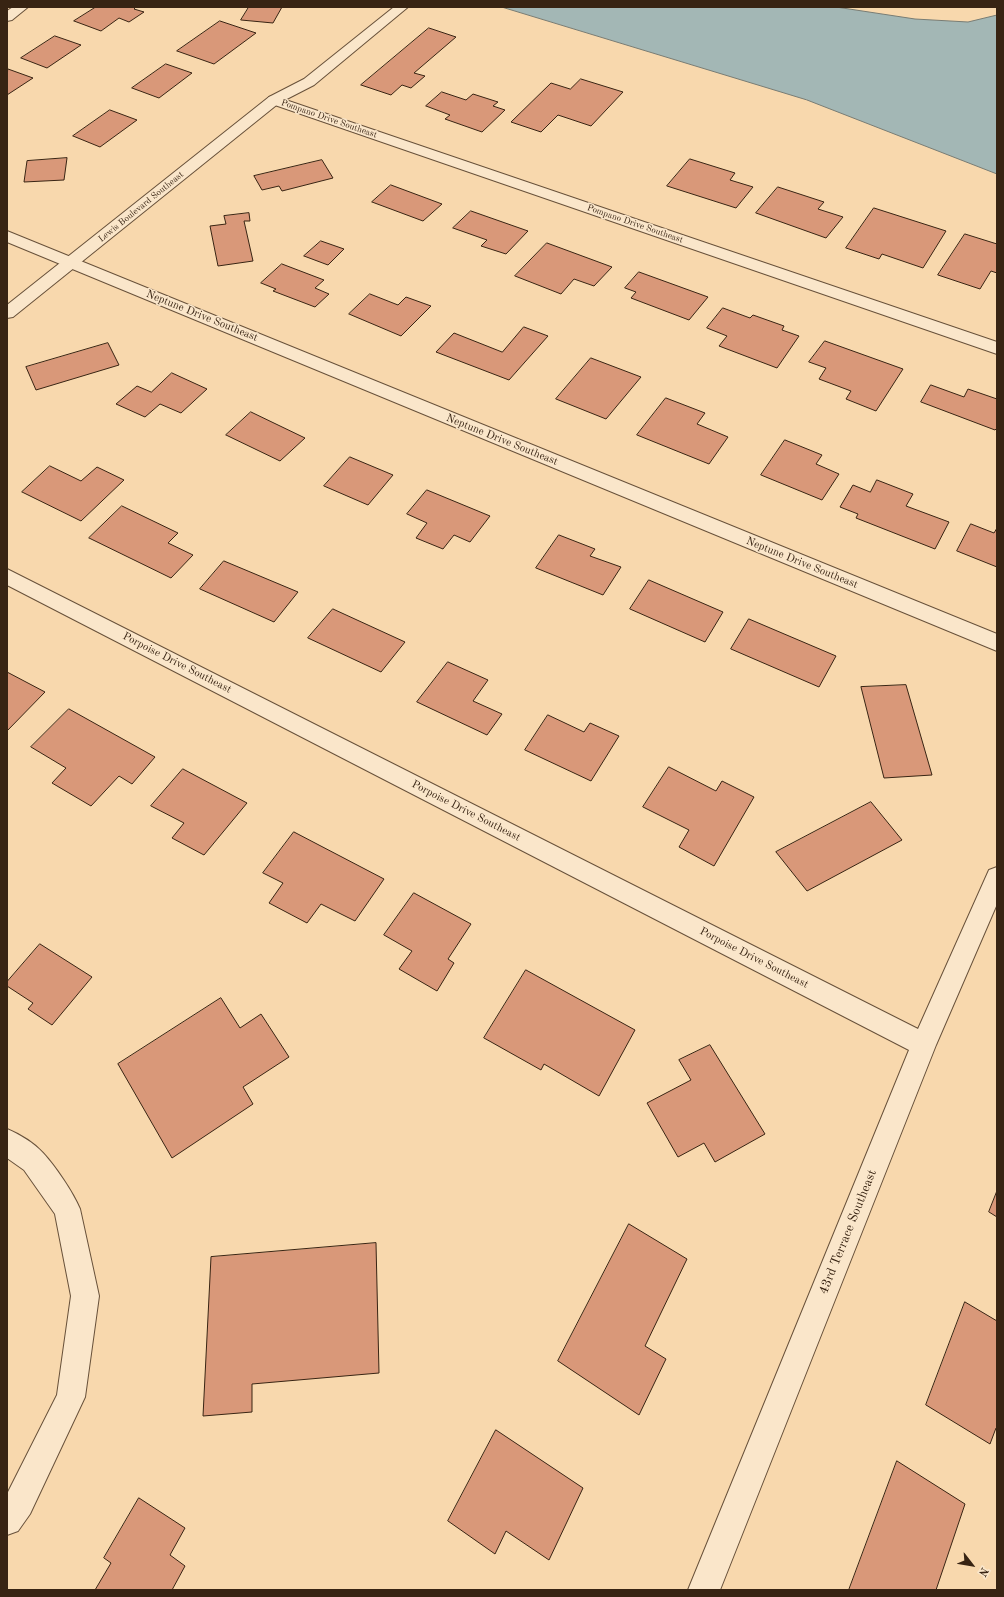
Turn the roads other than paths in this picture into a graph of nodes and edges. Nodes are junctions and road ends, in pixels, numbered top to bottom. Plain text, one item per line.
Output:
1 (22, 7) edge
2 (402, 7) edge
3 (7, 17) edge
4 (294, 75) dead end
5 (274, 100) junction
6 (7, 236) edge
7 (71, 262) junction
8 (7, 313) edge
9 (997, 348) edge
10 (7, 576) edge
11 (997, 643) edge
12 (997, 876) edge
13 (924, 1045) junction
14 (7, 1142) edge
15 (7, 1520) edge
16 (704, 1590) edge

1 - 3 street
2 - 5 street, Lewis Boulevard Southeast
4 - 5 street, Lewis Boulevard Southeast
5 - 7 street, Lewis Boulevard Southeast
5 - 9 street, Pompano Drive Southeast
6 - 7 street, Neptune Drive Southeast
7 - 8 street, Lewis Boulevard Southeast
7 - 11 street, Neptune Drive Southeast
10 - 13 street, Porpoise Drive Southeast
12 - 13 street, 43rd Terrace Southeast
13 - 16 street, 43rd Terrace Southeast
14 - 15 street

